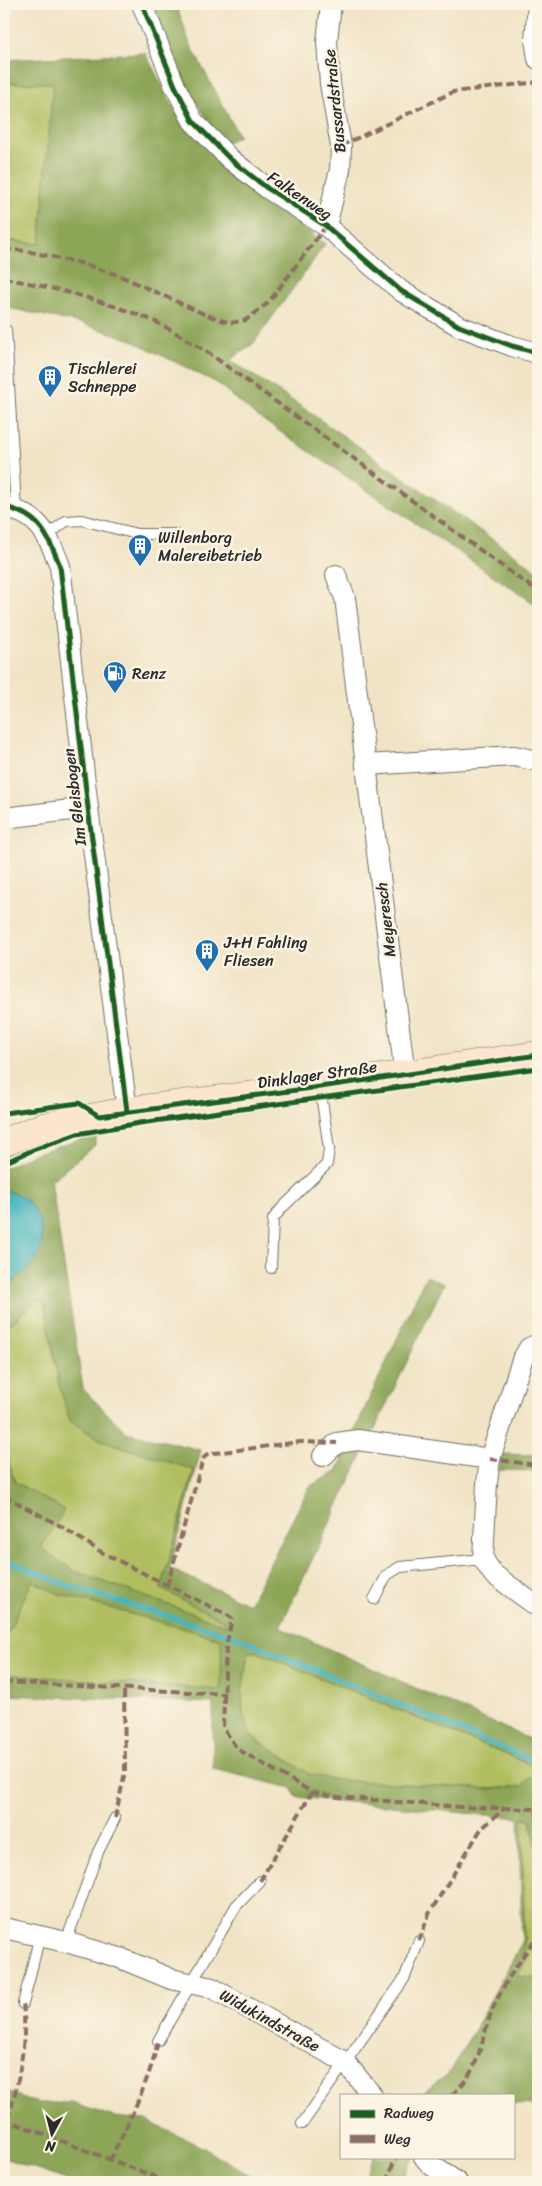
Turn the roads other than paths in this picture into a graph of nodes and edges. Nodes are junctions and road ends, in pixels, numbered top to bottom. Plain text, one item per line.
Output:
1 (142, 4) edge
2 (331, 4) edge
3 (538, 4) edge
4 (538, 59) edge
5 (326, 226) junction
6 (6, 330) dead end
7 (538, 352) edge
8 (10, 508) edge
9 (175, 534) dead end
10 (48, 535) junction
11 (336, 575) dead end
12 (538, 761) edge
13 (366, 765) junction
14 (88, 808) junction
15 (4, 818) edge
16 (538, 1054) edge
17 (405, 1075) junction
18 (320, 1087) junction
19 (128, 1111) junction
20 (4, 1142) edge
21 (271, 1268) dead end
22 (538, 1344) edge
23 (323, 1456) dead end
24 (490, 1459) junction
25 (483, 1559) junction
26 (374, 1598) dead end
27 (538, 1607) edge
28 (115, 1818) dead end
29 (260, 1881) dead end
30 (4, 1928) edge
31 (40, 1935) junction
32 (419, 1941) dead end
33 (66, 1942) junction
34 (192, 1983) junction
35 (23, 2004) dead end
36 (158, 2041) dead end
37 (344, 2062) junction
38 (371, 2094) edge
39 (302, 2124) dead end
40 (425, 2158) edge
41 (457, 2182) edge

1 - 5 street, Falkenweg
2 - 5 street, Bussardstraße
3 - 4 street
5 - 7 street, Falkenweg
6 - 8 lane
8 - 10 street, Im Gleisbogen
9 - 10 lane
10 - 14 street, Im Gleisbogen
11 - 13 street, Meyeresch
12 - 13 street
13 - 17 street, Meyeresch
14 - 15 street
14 - 19 street, Im Gleisbogen
16 - 17 main road, Dinklager Straße
17 - 18 main road, Dinklager Straße
18 - 19 main road, Dinklager Straße
18 - 21 lane
19 - 20 main road, Dinklager Straße
22 - 24 street
23 - 24 street
24 - 25 street
25 - 26 lane
25 - 27 street
28 - 33 lane
29 - 34 lane
30 - 31 street, Widukindstraße
31 - 33 street, Widukindstraße
31 - 35 lane
32 - 37 lane
33 - 34 street, Widukindstraße
34 - 36 lane
34 - 37 street, Widukindstraße
37 - 38 street, Widukindstraße
37 - 39 lane
40 - 41 street

